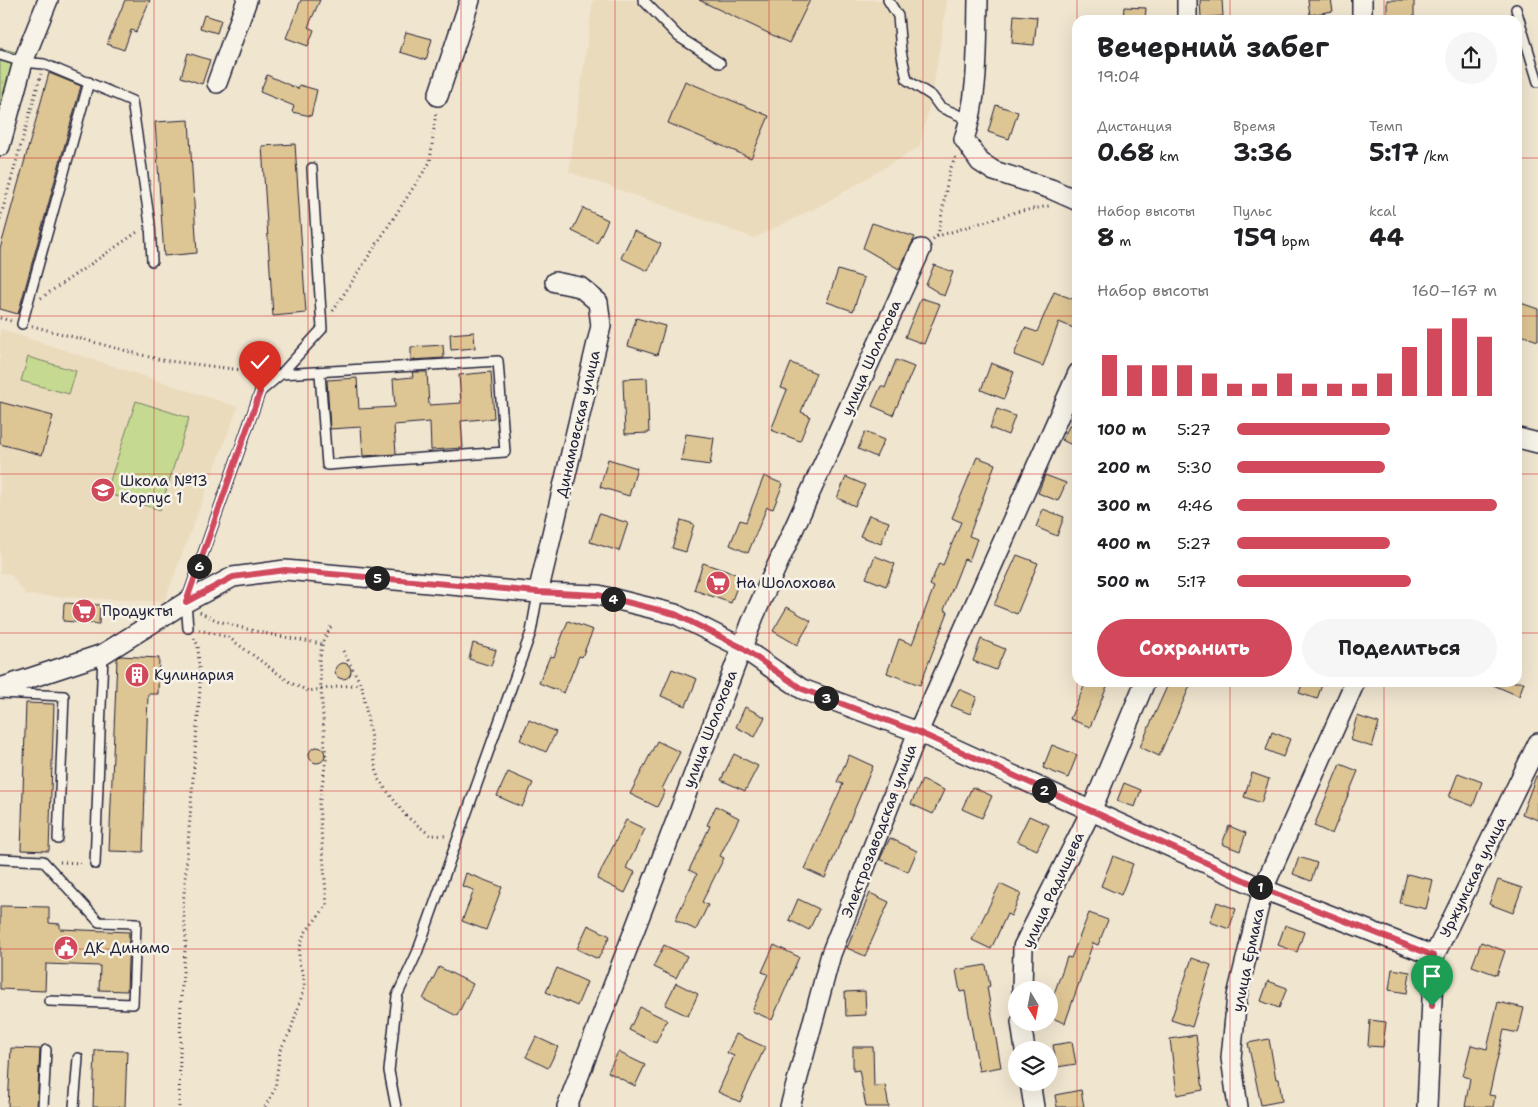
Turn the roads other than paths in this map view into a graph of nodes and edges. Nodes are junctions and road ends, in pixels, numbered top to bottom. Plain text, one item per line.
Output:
1 (48, 0) edge
2 (247, 0) edge
3 (470, 0) edge
4 (643, 0) edge
5 (888, 0) edge
6 (978, 0) edge
7 (1187, 0) edge
8 (1362, 0) edge
9 (1516, 9) dead end
10 (1187, 15) edge
11 (1362, 15) edge
12 (1518, 15) edge
13 (1522, 29) edge
14 (0, 55) edge
15 (23, 62) junction
16 (720, 63) dead end
17 (89, 82) junction
18 (1538, 82) edge
19 (217, 83) dead end
20 (438, 96) road end
21 (971, 120) junction
22 (0, 146) edge
23 (312, 168) dead end
24 (1072, 198) edge
25 (921, 250) road end
26 (152, 261) dead end
27 (555, 282) dead end
28 (22, 324) road end
29 (281, 374) junction
30 (320, 374) junction
31 (1072, 386) edge
32 (1522, 439) edge
33 (1538, 443) edge
34 (538, 592) junction
35 (186, 602) junction
36 (188, 628) road end
37 (741, 647) junction
38 (103, 654) junction
39 (1143, 687) edge
40 (1353, 687) edge
41 (0, 688) edge
42 (0, 694) edge
43 (918, 732) junction
44 (1538, 743) edge
45 (1091, 811) junction
46 (58, 839) dead end
47 (0, 860) edge
48 (95, 864) dead end
49 (1264, 889) junction
50 (1434, 956) junction
51 (1022, 981) edge
52 (49, 1001) dead end
53 (46, 1050) dead end
54 (78, 1058) dead end
55 (1031, 1091) edge
56 (43, 1107) edge
57 (74, 1107) edge
58 (396, 1107) edge
59 (567, 1107) edge
60 (791, 1107) edge
61 (1034, 1107) edge
62 (1238, 1107) edge
63 (1427, 1107) edge

1 - 15 street
2 - 19 street
3 - 20 street
4 - 16 lane
5 - 21 lane
6 - 21 street
7 - 10 street
8 - 11 street
9 - 12 lane
13 - 18 lane
14 - 15 lane
15 - 17 lane
15 - 22 street
17 - 26 lane
17 - 28 lane
21 - 24 street
23 - 29 lane
25 - 37 street, улица Шолохова
27 - 34 street, Динамовская улица
29 - 30 lane
29 - 35 lane
30 - 30 lane
31 - 43 street, Электрозаводская улица
32 - 33 street
34 - 35 street
34 - 37 street
34 - 58 lane
35 - 36 lane
35 - 38 street
37 - 43 street
37 - 59 street, улица Шолохова
38 - 41 street
38 - 48 lane
39 - 45 street, улица Радищева
40 - 49 street, улица Ермака
42 - 46 lane
43 - 45 street
43 - 60 street, Электрозаводская улица
44 - 50 street, Уржумская улица
45 - 49 street
45 - 51 street, улица Радищева
47 - 52 lane
49 - 50 street
49 - 62 street, улица Ермака
50 - 63 street, Уржумская улица
53 - 56 lane
54 - 57 lane
55 - 61 street

